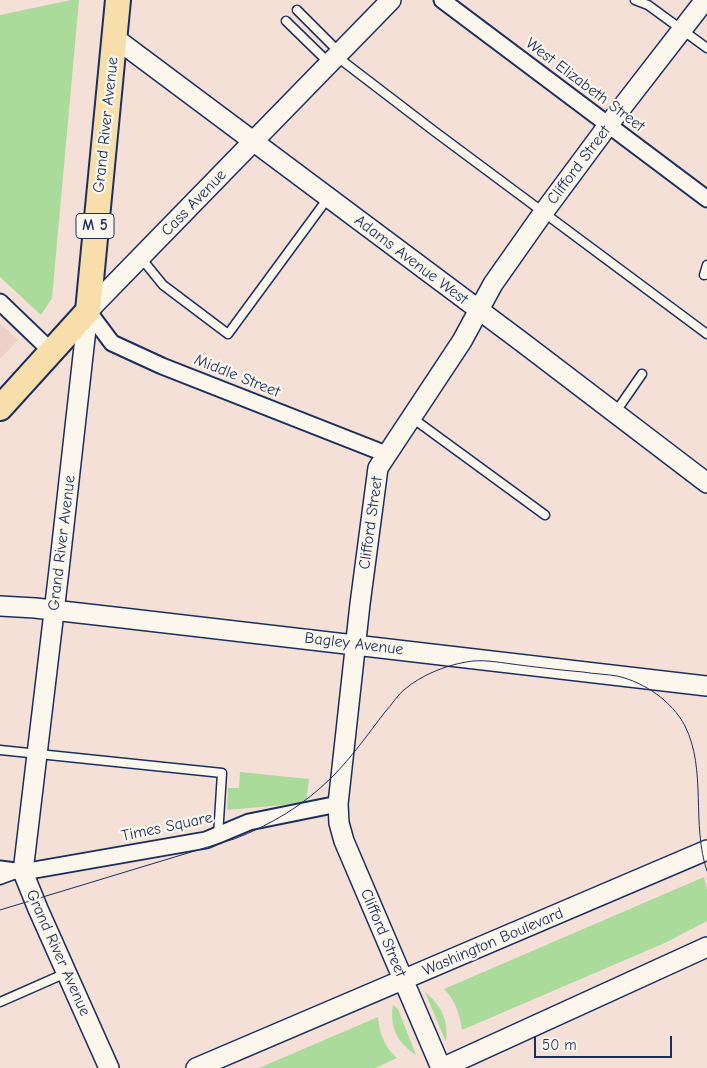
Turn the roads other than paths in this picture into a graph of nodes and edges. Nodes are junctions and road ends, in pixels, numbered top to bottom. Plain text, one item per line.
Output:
1 (118, 0) edge
2 (391, 0) edge
3 (442, 0) edge
4 (636, 0) edge
5 (705, 0) edge
6 (297, 10) dead end
7 (286, 21) dead end
8 (683, 30) junction
9 (115, 38) junction
10 (707, 48) edge
11 (335, 57) junction
12 (609, 124) junction
13 (252, 142) junction
14 (328, 198) junction
15 (707, 199) edge
16 (543, 213) junction
17 (141, 258) junction
18 (707, 265) edge
19 (707, 273) edge
20 (0, 302) edge
21 (478, 309) junction
22 (88, 311) junction
23 (707, 334) edge
24 (52, 352) junction
25 (642, 374) dead end
26 (0, 408) edge
27 (615, 413) junction
28 (411, 417) junction
29 (386, 454) junction
30 (707, 483) edge
31 (545, 515) dead end
32 (0, 606) edge
33 (54, 610) junction
34 (356, 645) junction
35 (707, 686) edge
36 (0, 750) edge
37 (37, 754) junction
38 (338, 804) junction
39 (218, 836) junction
40 (707, 850) edge
41 (0, 869) edge
42 (23, 872) junction
43 (0, 880) edge
44 (707, 946) edge
45 (66, 972) junction
46 (404, 980) junction
47 (0, 1002) edge
48 (109, 1068) edge
49 (196, 1068) edge
50 (442, 1068) edge

1 - 9 main road, Grand River Avenue / M 5
2 - 11 street, Cass Avenue
3 - 12 street, West Elizabeth Street
4 - 8 lane
5 - 8 street, Clifford Street
6 - 11 lane
7 - 11 lane
8 - 10 lane
8 - 12 street, Clifford Street
9 - 13 street, Adams Avenue West
9 - 22 main road, Grand River Avenue / M 5
11 - 13 street, Cass Avenue
11 - 16 lane
12 - 15 street, West Elizabeth Street
12 - 16 street, Clifford Street
13 - 14 street, Adams Avenue West
13 - 17 street, Cass Avenue
14 - 17 lane
14 - 21 street, Adams Avenue West
16 - 21 street, Clifford Street
16 - 23 lane
17 - 22 street, Cass Avenue
18 - 19 lane
20 - 24 street
21 - 27 street, Adams Avenue West
21 - 28 street, Clifford Street
22 - 24 main road, Cass Avenue
22 - 29 street, Middle Street
22 - 33 street, Grand River Avenue
24 - 26 main road, Cass Avenue
25 - 27 lane
27 - 30 street, Adams Avenue West
28 - 29 street, Clifford Street
28 - 31 lane
29 - 34 street, Clifford Street
32 - 33 street, Bagley Avenue
33 - 34 street, Bagley Avenue
33 - 37 street, Grand River Avenue
34 - 35 street, Bagley Avenue
34 - 38 street, Clifford Street
36 - 37 lane
37 - 39 lane
37 - 42 street, Grand River Avenue
38 - 39 street, Times Square
38 - 46 street, Clifford Street
39 - 42 street, Times Square
40 - 46 street, Washington Boulevard
41 - 42 street, Times Square
42 - 43 lane
42 - 45 street, Grand River Avenue
44 - 50 street
45 - 47 lane
45 - 48 street, Grand River Avenue
46 - 49 street, Washington Boulevard
46 - 50 street, Clifford Street

